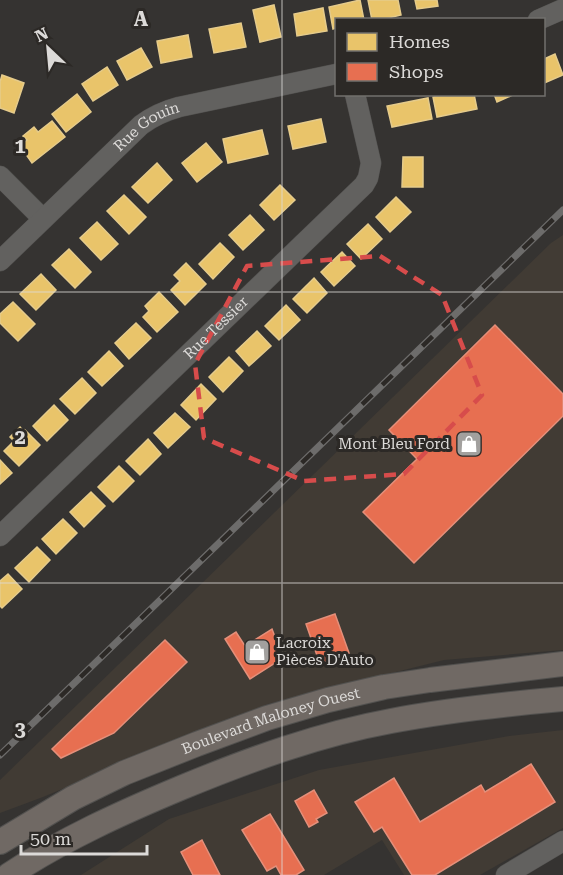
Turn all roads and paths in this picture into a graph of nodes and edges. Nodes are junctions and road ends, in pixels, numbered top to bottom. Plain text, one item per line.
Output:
1 (563, 9) edge
2 (543, 18) edge
3 (335, 74) edge
4 (355, 96) edge
5 (0, 176) edge
6 (43, 219) junction
7 (0, 261) edge
8 (0, 536) edge
9 (563, 664) edge
10 (563, 699) edge
11 (563, 841) edge
12 (0, 842) edge
13 (9, 875) edge
14 (506, 875) edge

1 - 2 street
3 - 6 street, Rue Gouin
4 - 8 street, Rue Tessier
5 - 6 street
6 - 7 street, Rue Gouin
9 - 12 main road, Boulevard Maloney Ouest
10 - 13 main road, Boulevard Maloney Ouest
11 - 14 street

